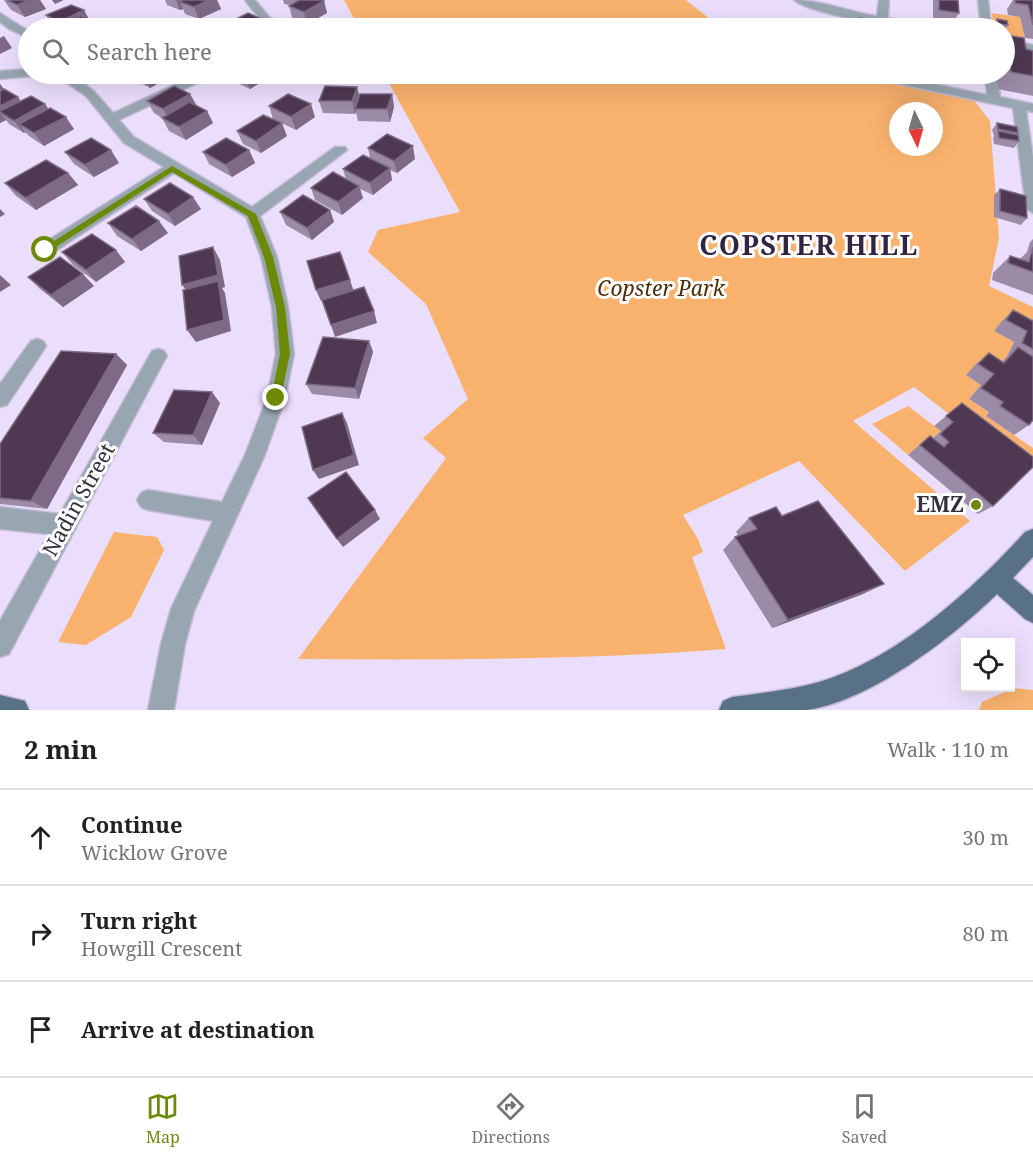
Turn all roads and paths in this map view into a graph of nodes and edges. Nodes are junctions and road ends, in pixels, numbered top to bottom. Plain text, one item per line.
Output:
1 (250, 0) edge
2 (799, 0) edge
3 (884, 0) edge
4 (983, 0) edge
5 (0, 16) edge
6 (264, 18) edge
7 (866, 18) edge
8 (882, 18) edge
9 (985, 18) edge
10 (18, 30) edge
11 (1015, 45) edge
12 (1033, 48) edge
13 (18, 73) edge
14 (0, 75) edge
15 (77, 84) edge
16 (185, 84) edge
17 (918, 84) edge
18 (993, 84) edge
19 (994, 100) junction
20 (1026, 106) edge
21 (111, 119) junction
22 (340, 150) dead end
23 (172, 168) junction
24 (1033, 208) edge
25 (252, 214) junction
26 (45, 250) dead end
27 (37, 346) dead end
28 (158, 356) dead end
29 (0, 399) edge
30 (148, 500) dead end
31 (228, 513) junction
32 (0, 518) edge
33 (65, 525) junction
34 (1033, 540) edge
35 (997, 579) junction
36 (1033, 611) edge
37 (0, 645) edge
38 (0, 708) edge
39 (15, 710) edge
40 (162, 710) edge
41 (732, 710) edge

1 - 6 street
2 - 7 street
3 - 8 street
4 - 9 street
5 - 10 street
11 - 12 street
13 - 14 street
15 - 21 street
16 - 21 street
17 - 19 street
18 - 19 street
19 - 20 street
20 - 24 street
21 - 23 street
22 - 25 street
23 - 25 street
23 - 26 street
25 - 31 street
27 - 29 street
28 - 33 street, Nadin Street
30 - 31 street
31 - 40 street
32 - 33 street
33 - 37 street, Nadin Street
34 - 35 main road
35 - 36 main road
35 - 41 main road
38 - 39 main road

